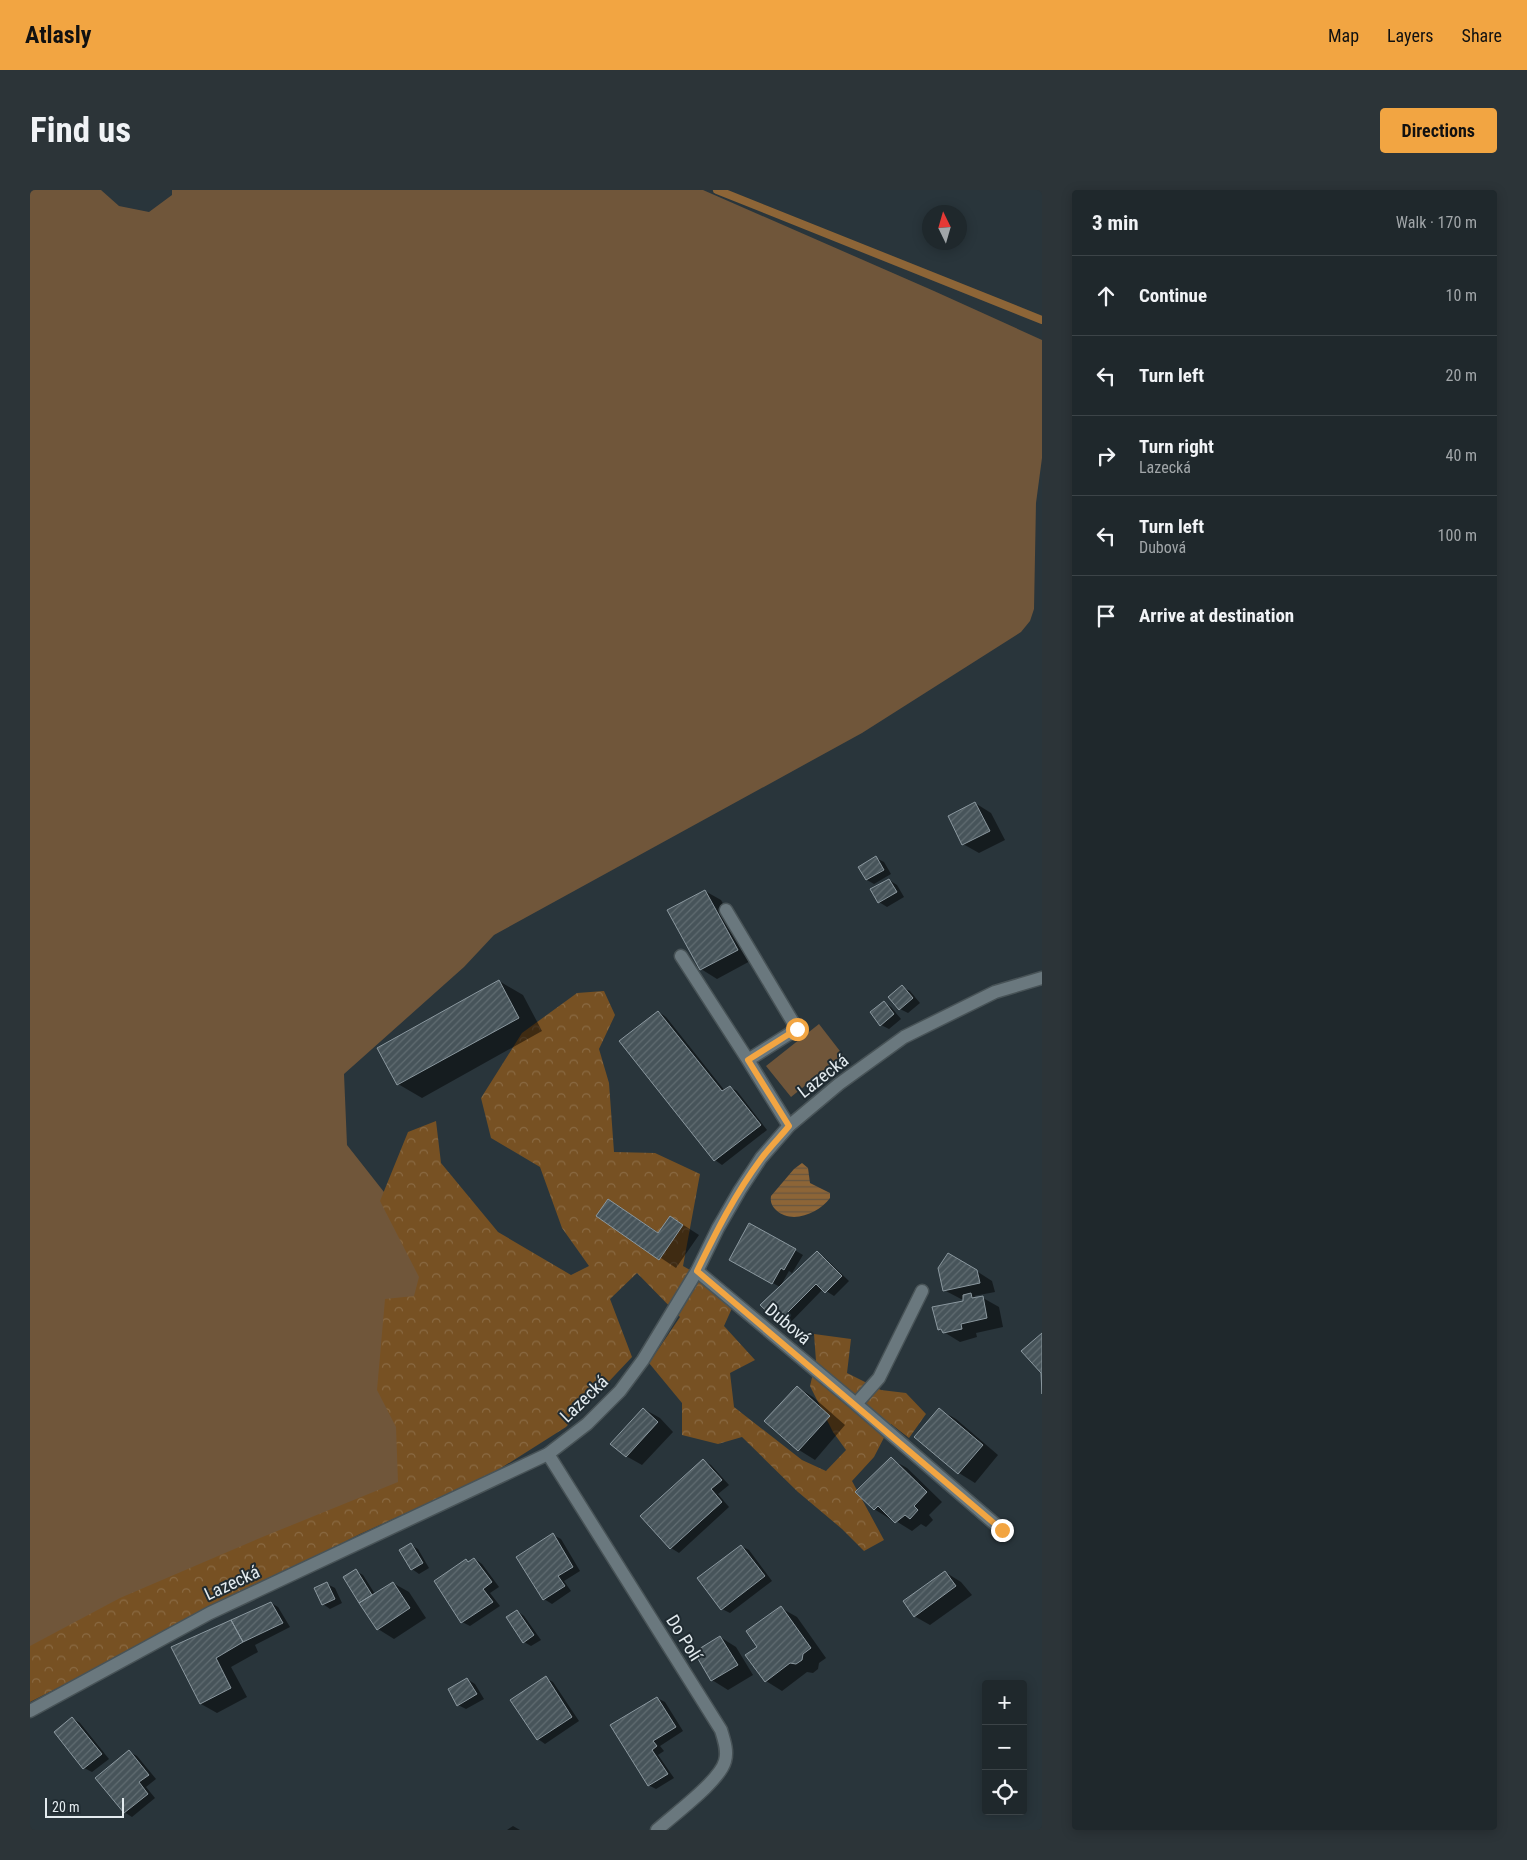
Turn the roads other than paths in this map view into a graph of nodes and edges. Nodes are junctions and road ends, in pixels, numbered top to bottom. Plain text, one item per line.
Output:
1 (726, 910) dead end
2 (681, 956) dead end
3 (1042, 978) edge
4 (748, 1060) junction
5 (789, 1126) junction
6 (697, 1271) junction
7 (922, 1292) dead end
8 (856, 1404) junction
9 (548, 1454) junction
10 (1002, 1530) dead end
11 (30, 1711) edge
12 (657, 1830) edge

1 - 4 street
2 - 4 street
3 - 5 street, Lazecká
4 - 5 street
5 - 6 street, Lazecká
6 - 8 street, Dubová
6 - 9 street, Lazecká
7 - 8 street
8 - 10 street, Dubová
9 - 11 street, Lazecká
9 - 12 street, Do Polí

